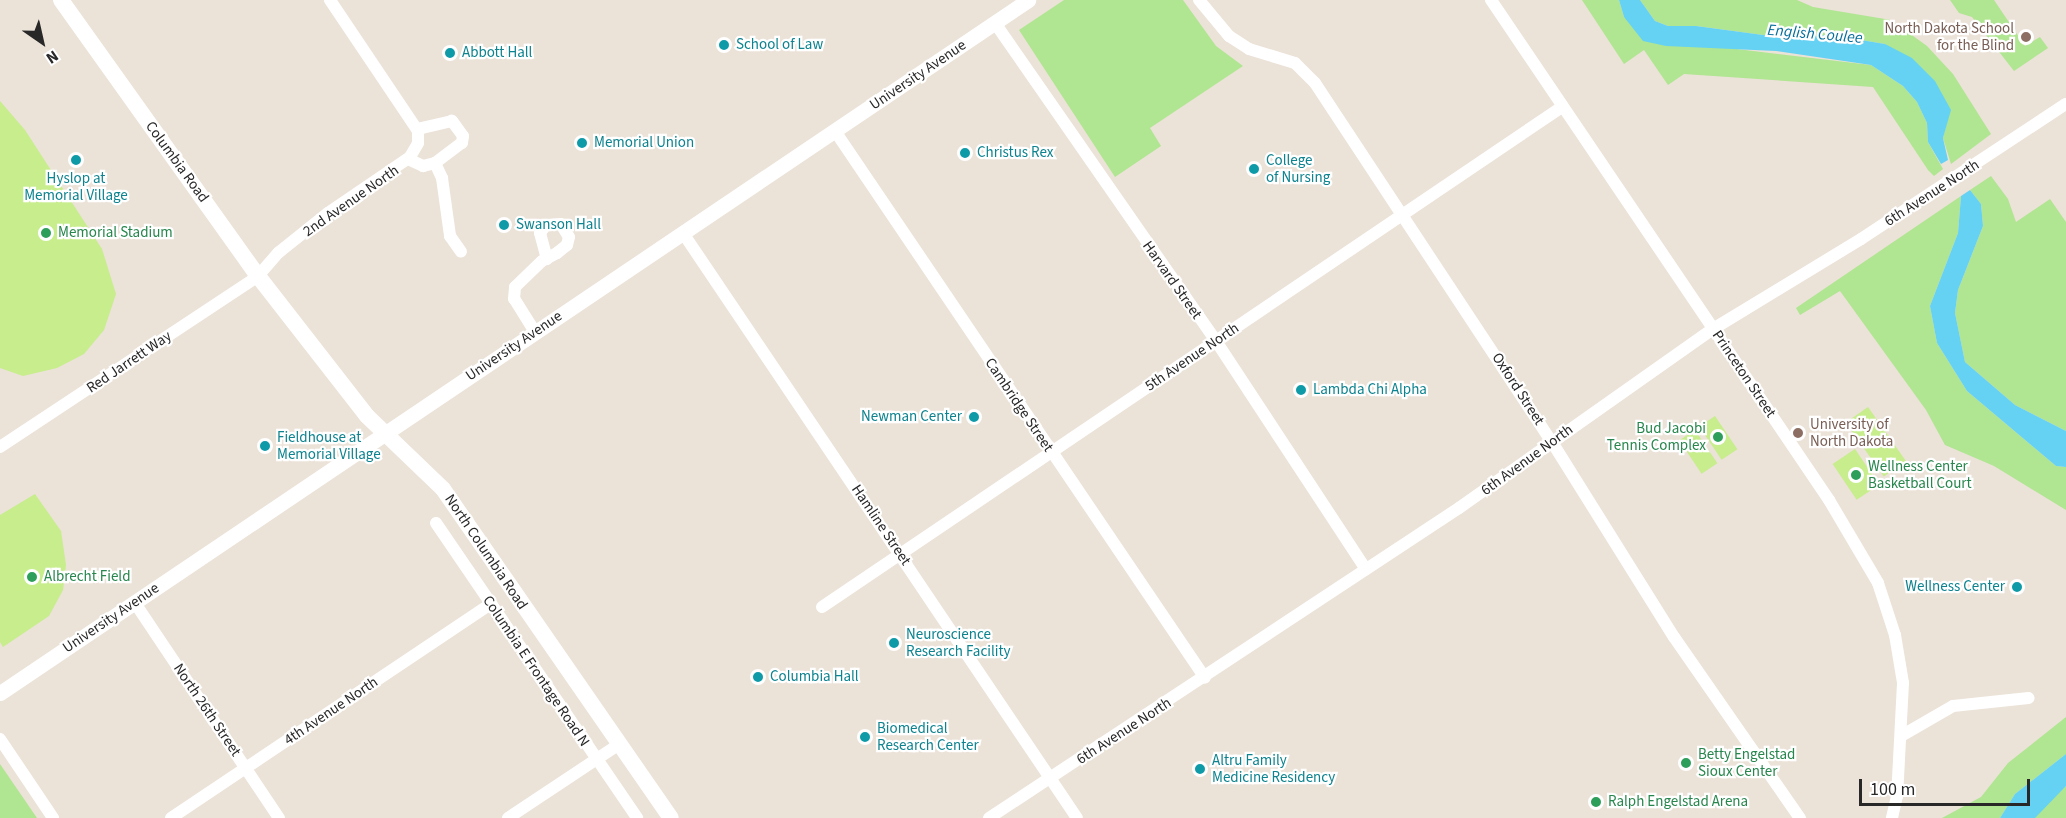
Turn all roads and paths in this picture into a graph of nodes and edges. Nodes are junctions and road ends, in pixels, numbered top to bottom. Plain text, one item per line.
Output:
1 (60, 0) edge
2 (66, 0) edge
3 (330, 0) edge
4 (1028, 0) edge
5 (1199, 0) edge
6 (1491, 0) edge
7 (994, 23) junction
8 (96, 49) junction
9 (2066, 104) edge
10 (1562, 107) junction
11 (417, 129) junction
12 (835, 131) junction
13 (408, 159) junction
14 (435, 163) junction
15 (1403, 214) junction
16 (683, 233) junction
17 (460, 252) dead end
18 (547, 259) dead end
19 (258, 276) junction
20 (1713, 329) junction
21 (535, 332) junction
22 (1216, 341) junction
23 (382, 434) junction
24 (1552, 442) junction
25 (0, 447) edge
26 (1050, 451) junction
27 (436, 523) dead end
28 (899, 553) junction
29 (1366, 569) junction
30 (135, 603) junction
31 (491, 604) junction
32 (822, 607) dead end
33 (1205, 678) junction
34 (0, 693) edge
35 (2029, 698) dead end
36 (1902, 736) junction
37 (0, 739) edge
38 (618, 745) junction
39 (596, 759) junction
40 (246, 768) junction
41 (1051, 779) junction
42 (53, 818) edge
43 (171, 818) edge
44 (279, 818) edge
45 (508, 818) edge
46 (637, 818) edge
47 (671, 818) edge
48 (989, 818) edge
49 (1077, 818) edge
50 (1800, 818) edge
51 (1892, 818) edge

1 - 8 main road, Columbia Road
2 - 8 main road, Columbia Road
3 - 11 street
4 - 7 street, University Avenue
5 - 15 street, Oxford Street
6 - 10 street, Princeton Street
7 - 12 street, University Avenue
7 - 22 street, Harvard Street
8 - 19 main road, Columbia Road
9 - 20 street, 6th Avenue North
10 - 15 street, 5th Avenue North
10 - 20 street, Princeton Street
11 - 13 street, 2nd Avenue North
11 - 14 street
12 - 16 street, University Avenue
12 - 26 street, Cambridge Street
13 - 14 street
13 - 19 street, 2nd Avenue North
14 - 17 street
15 - 22 street, 5th Avenue North
15 - 24 street, Oxford Street
16 - 21 street, University Avenue
16 - 28 street, Hamline Street
18 - 21 street
19 - 23 main road, North Columbia Road
19 - 25 street, Red Jarrett Way
20 - 24 street, 6th Avenue North
20 - 36 street, Princeton Street
21 - 23 street, University Avenue
22 - 26 street, 5th Avenue North
22 - 29 street, Harvard Street
23 - 30 street, University Avenue
23 - 38 main road, North Columbia Road
24 - 29 street, 6th Avenue North
24 - 50 street, Oxford Street
26 - 28 street, 5th Avenue North
26 - 33 street, Cambridge Street
27 - 31 street, Columbia E Frontage Road N
28 - 32 street, 5th Avenue North
28 - 41 street, Hamline Street
29 - 33 street, 6th Avenue North
30 - 34 street, University Avenue
30 - 40 street, North 26th Street
31 - 39 street, Columbia E Frontage Road N
31 - 40 street, 4th Avenue North
33 - 41 street, 6th Avenue North
35 - 36 street
36 - 51 street, Princeton Street
37 - 42 street
38 - 39 street
38 - 47 main road, North Columbia Road
39 - 45 street
39 - 46 street, Columbia E Frontage Road N
40 - 43 street, 4th Avenue North
40 - 44 street, North 26th Street
41 - 48 street, 6th Avenue North
41 - 49 street, Hamline Street

